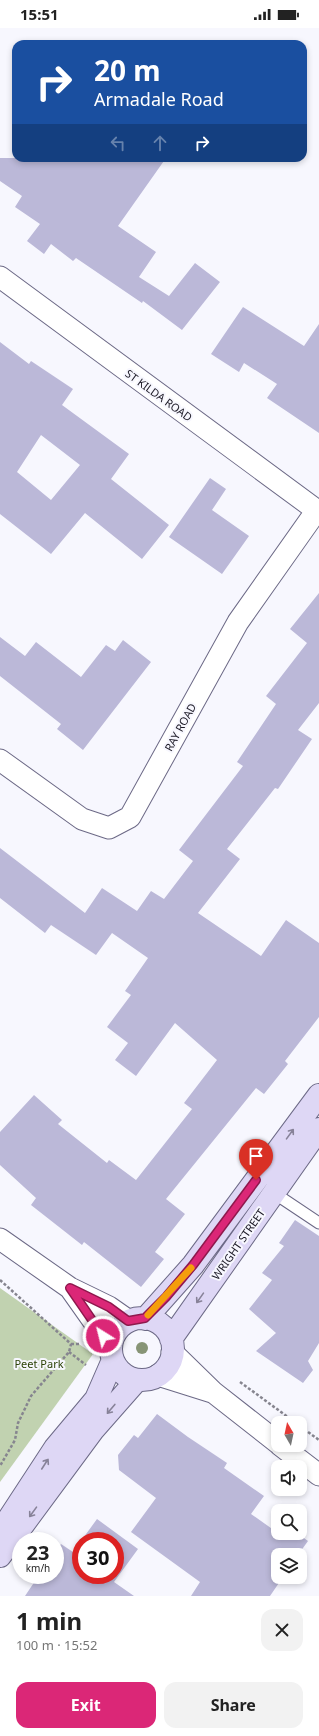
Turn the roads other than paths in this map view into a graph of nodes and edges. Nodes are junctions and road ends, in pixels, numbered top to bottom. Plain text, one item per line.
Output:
1 (0, 278) edge
2 (318, 511) edge
3 (0, 760) edge
4 (319, 1095) edge
5 (319, 1129) edge
6 (256, 1180) junction
7 (274, 1193) junction
8 (319, 1223) edge
9 (0, 1239) edge
10 (70, 1288) junction
11 (137, 1320) junction
12 (172, 1346) junction
13 (112, 1353) junction
14 (147, 1377) junction
15 (213, 1392) junction
16 (271, 1438) edge
17 (289, 1452) edge
18 (319, 1475) edge
19 (0, 1532) edge
20 (0, 1556) edge

1 - 2 street, ST KILDA ROAD
2 - 3 street, RAY ROAD
6 -> 4 street, WRIGHT STREET
5 - 7 street, WRIGHT STREET
6 - 7 lane
6 - 11 street, WRIGHT STREET
7 - 8 lane
7 -> 12 street, WRIGHT STREET
9 - 10 street
10 - 11 street
10 - 13 street
11 - 12 street
11 - 13 street
12 - 14 street
12 - 15 street
13 - 14 street
19 -> 13 street
14 - 15 street
14 -> 20 street
15 - 16 street
17 - 18 street

